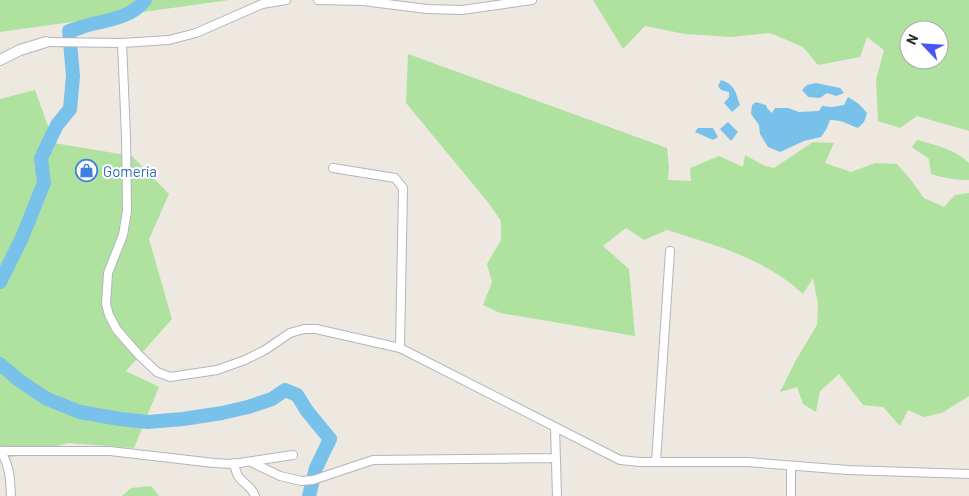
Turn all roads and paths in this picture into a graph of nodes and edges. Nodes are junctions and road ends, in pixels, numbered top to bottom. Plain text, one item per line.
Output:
1 (286, 0) edge
2 (318, 0) edge
3 (532, 0) edge
4 (46, 42) joint
5 (122, 43) junction
6 (0, 60) edge
7 (333, 168) dead end
8 (670, 251) dead end
9 (400, 348) junction
10 (555, 427) junction
11 (0, 451) edge
12 (293, 455) dead end
13 (556, 458) junction
14 (251, 462) junction
15 (656, 462) junction
16 (234, 464) junction
17 (791, 466) junction
18 (969, 474) edge
19 (11, 496) edge
20 (255, 496) edge
21 (557, 496) edge
22 (791, 496) edge

1 - 5 street
2 - 3 street
4 - 5 street
4 - 6 street
5 - 9 street
7 - 9 street
8 - 15 street
9 - 10 street
10 - 13 street
10 - 15 street
11 - 16 street
11 - 19 street
12 - 14 street
13 - 14 street
13 - 21 street
14 - 16 street
15 - 17 street
16 - 20 street
17 - 18 street
17 - 22 street

